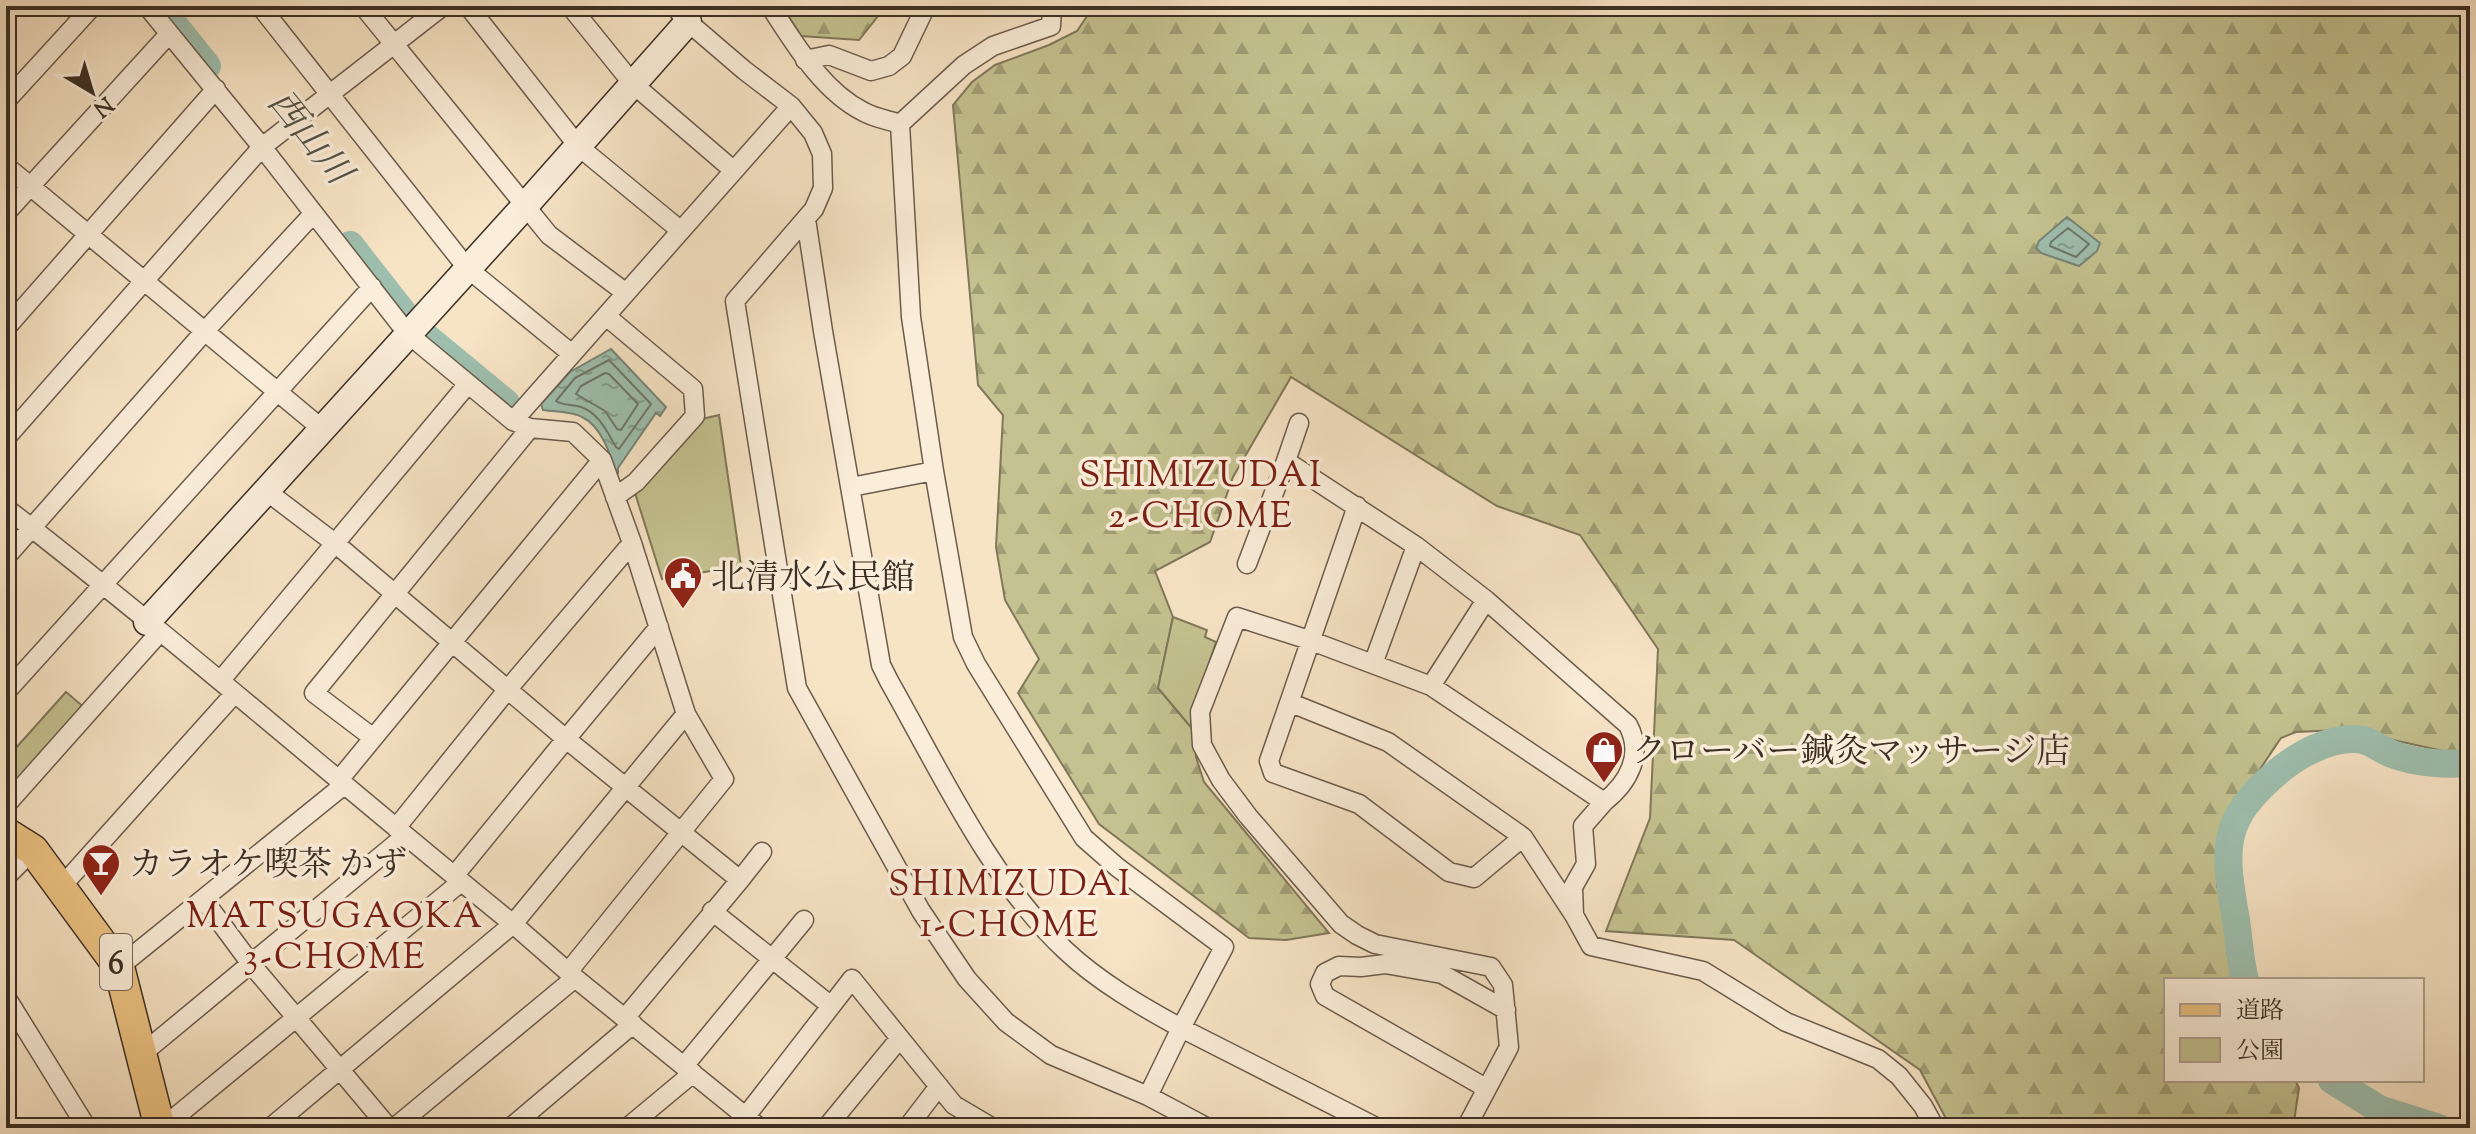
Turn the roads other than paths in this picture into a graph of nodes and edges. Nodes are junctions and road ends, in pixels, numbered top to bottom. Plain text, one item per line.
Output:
1 (93, 6) edge
2 (147, 6) edge
3 (260, 6) edge
4 (363, 6) edge
5 (443, 6) edge
6 (468, 6) edge
7 (570, 6) edge
8 (770, 6) edge
9 (926, 6) edge
10 (1052, 6) edge
11 (681, 14) edge
12 (169, 34) junction
13 (394, 45) junction
14 (805, 60) junction
15 (633, 84) junction
16 (216, 89) junction
17 (331, 93) junction
18 (6, 101) edge
19 (791, 106) junction
20 (900, 124) junction
21 (578, 146) junction
22 (262, 147) junction
23 (6, 166) edge
24 (733, 170) junction
25 (31, 186) junction
26 (524, 207) junction
27 (6, 213) edge
28 (313, 214) junction
29 (806, 219) junction
30 (680, 230) junction
31 (90, 234) junction
32 (467, 268) junction
33 (144, 280) junction
34 (372, 287) junction
35 (626, 293) junction
36 (606, 316) junction
37 (6, 328) edge
38 (204, 332) junction
39 (407, 333) junction
40 (572, 354) junction
41 (467, 385) junction
42 (277, 390) junction
43 (1299, 423) dead end
44 (522, 424) junction
45 (321, 428) junction
46 (6, 438) edge
47 (602, 460) junction
48 (1286, 461) junction
49 (934, 471) junction
50 (851, 487) junction
51 (265, 490) junction
52 (615, 497) junction
53 (1357, 506) junction
54 (6, 508) edge
55 (32, 528) junction
56 (632, 543) junction
57 (336, 544) junction
58 (1416, 546) junction
59 (6, 557) edge
60 (1247, 564) dead end
61 (102, 585) junction
62 (394, 593) junction
63 (1486, 600) junction
64 (154, 627) junction
65 (659, 627) junction
66 (1309, 640) junction
67 (452, 642) junction
68 (1373, 664) junction
69 (221, 680) junction
70 (1431, 686) junction
71 (508, 689) junction
72 (6, 692) edge
73 (235, 693) junction
74 (1291, 703) junction
75 (686, 714) junction
76 (372, 737) junction
77 (566, 739) junction
78 (341, 783) junction
79 (626, 787) junction
80 (1604, 802) junction
81 (6, 805) edge
82 (400, 832) junction
83 (6, 833) edge
84 (683, 833) junction
85 (1523, 837) junction
86 (33, 850) junction
87 (762, 852) dead end
88 (6, 877) edge
89 (457, 879) junction
90 (740, 880) junction
91 (62, 886) junction
92 (203, 899) junction
93 (712, 911) junction
94 (1574, 915) junction
95 (804, 920) dead end
96 (513, 924) junction
97 (770, 959) junction
98 (251, 964) junction
99 (119, 967) junction
100 (571, 975) junction
101 (6, 997) edge
102 (830, 1005) junction
103 (1506, 1010) junction
104 (297, 1019) junction
105 (629, 1021) junction
106 (1181, 1028) junction
107 (900, 1038) junction
108 (143, 1053) junction
109 (341, 1070) junction
110 (689, 1070) junction
111 (939, 1086) junction
112 (1486, 1088) junction
113 (1148, 1096) junction
114 (746, 1124) edge
115 (989, 1127) edge
116 (87, 1128) edge
117 (161, 1128) edge
118 (270, 1128) edge
119 (392, 1128) edge
120 (510, 1128) edge
121 (627, 1128) edge
122 (826, 1128) edge
123 (907, 1128) edge
124 (1208, 1128) edge
125 (1378, 1128) edge
126 (1466, 1128) edge
127 (1935, 1128) edge

1 - 18 street
2 - 12 street
3 - 17 street
4 - 13 street
5 - 13 street
6 - 21 street
7 - 15 street
8 - 14 street
9 - 14 street
10 - 20 street
11 - 15 street
11 - 19 street
12 - 16 street
12 - 25 street
13 - 17 street
13 - 26 street
14 - 20 street
15 - 21 street
15 - 24 street
16 - 22 street
16 - 31 street
17 - 22 street
17 - 32 street
19 - 24 street
19 - 29 street
20 - 49 street
21 - 26 street
21 - 30 street
22 - 28 street
22 - 33 street
23 - 25 street
24 - 30 street
25 - 27 street
25 - 31 street
26 - 32 street
26 - 35 street
28 - 34 street
28 - 38 street
29 - 50 street
29 - 113 street
30 - 35 street
31 - 33 street
31 - 37 street
32 - 39 street
32 - 40 street
33 - 38 street
33 - 46 street
34 - 39 street
34 - 42 street
35 - 36 street
36 - 40 street
36 - 52 street
38 - 42 street
38 - 55 street
39 - 41 street
39 - 45 street
40 - 44 street
41 - 44 street
41 - 57 street
42 - 45 street
42 - 61 street
43 - 48 street
44 - 47 street
44 - 62 street
45 - 51 street
47 - 52 street
47 - 67 street
48 - 53 street
48 - 60 street
49 - 50 street
49 - 106 street
50 - 106 street
51 - 57 street
51 - 64 street
52 - 56 street
53 - 58 street
53 - 66 street
54 - 55 street
55 - 59 street
55 - 61 street
56 - 65 street
56 - 71 street
57 - 62 street
57 - 69 street
58 - 63 street
58 - 68 street
61 - 64 street
61 - 72 street
62 - 67 street
62 - 76 street
63 - 70 street
63 - 80 street
64 - 69 street
64 - 81 street
65 - 75 street
65 - 77 street
66 - 68 street
66 - 74 street
66 - 103 street
67 - 71 street
67 - 76 street
68 - 70 street
69 - 73 street
70 - 80 street
71 - 77 street
71 - 82 street
73 - 78 street
73 - 91 street
74 - 85 street
74 - 85 street
75 - 79 street
75 - 84 street
76 - 78 street
77 - 79 street
77 - 89 street
78 - 82 street
78 - 92 street
79 - 84 street
79 - 96 street
80 - 94 street
82 - 89 street
82 - 98 street
83 - 86 main road, 6
84 - 90 street
84 - 100 street
85 - 94 street
86 - 88 street
86 - 91 main road, 6
87 - 90 street
89 - 96 street
89 - 104 street
90 - 93 street
91 - 99 main road, 6
92 - 98 street
92 - 99 street
93 - 97 street
93 - 105 street
94 - 127 street
95 - 97 street
96 - 100 street
96 - 109 street
97 - 102 street
97 - 110 street
98 - 104 street
98 - 108 street
99 - 108 main road, 6
100 - 105 street
100 - 119 street
101 - 116 street
102 - 107 street
102 - 114 street
103 - 112 street
103 - 112 street
104 - 109 street
104 - 117 street
105 - 110 street
105 - 120 street
106 - 113 street
106 - 125 street
107 - 111 street
107 - 122 street
108 - 117 main road, 6
109 - 118 street
109 - 119 street
110 - 114 street
110 - 121 street
111 - 115 street
111 - 123 street
112 - 126 street
113 - 124 street

